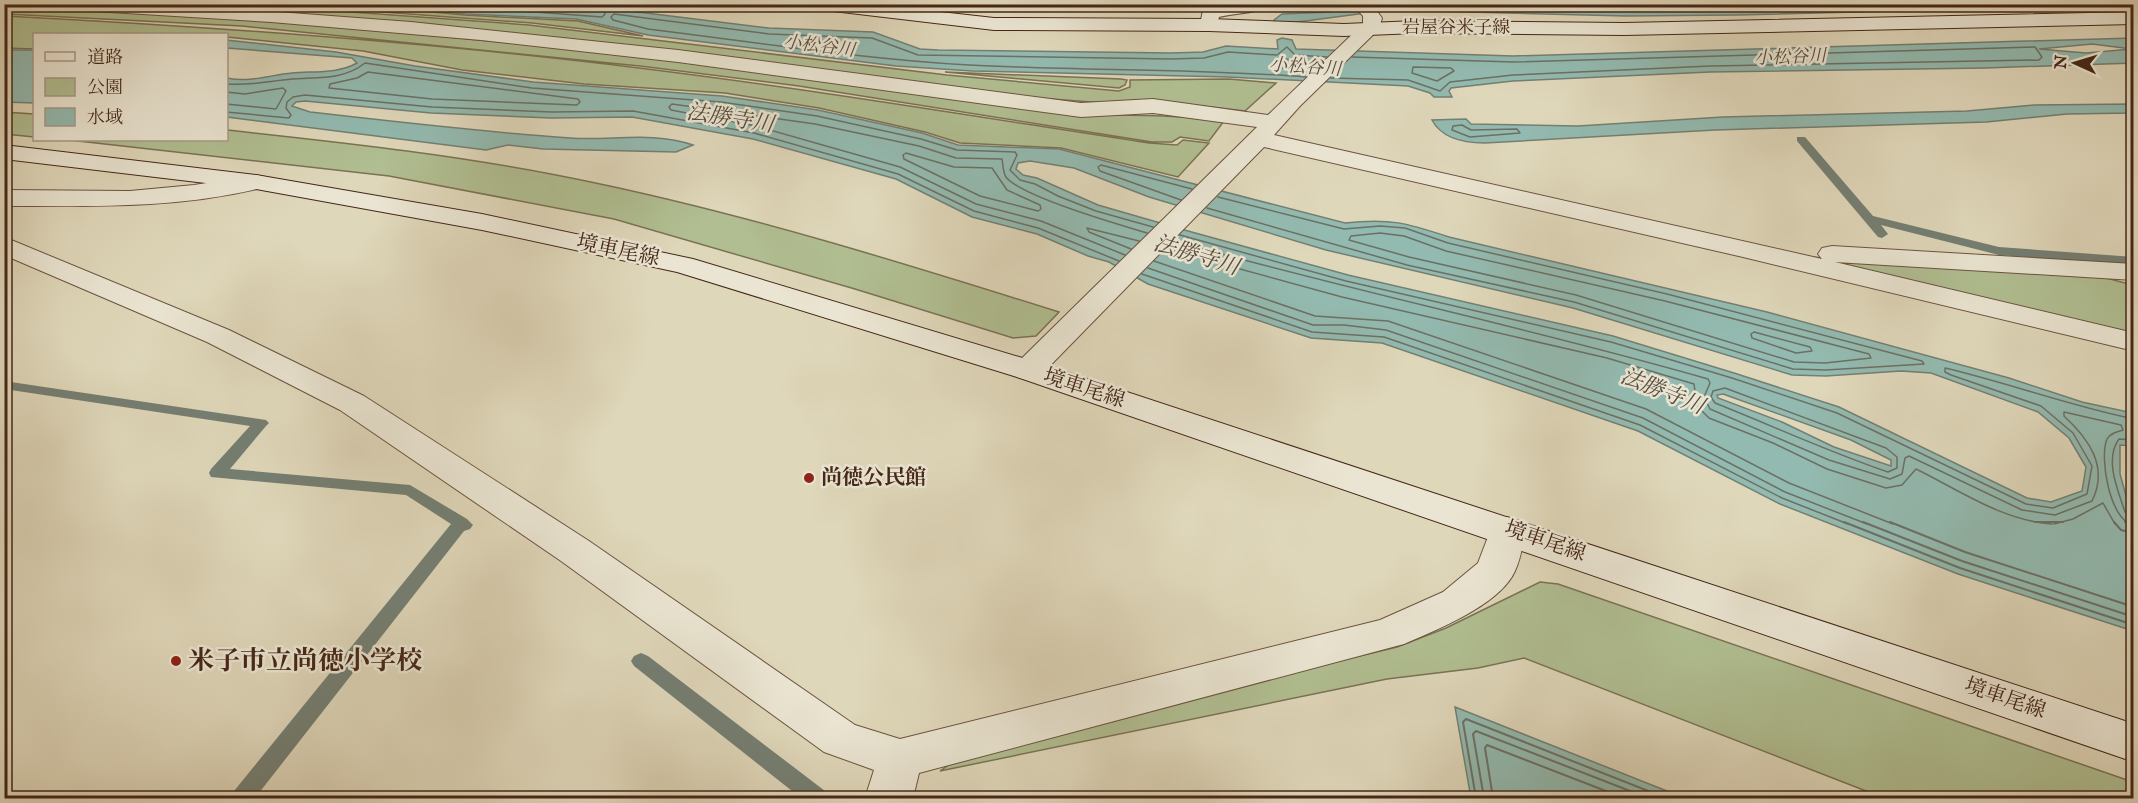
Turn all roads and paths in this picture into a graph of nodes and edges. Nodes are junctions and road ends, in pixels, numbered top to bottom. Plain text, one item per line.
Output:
1 (61, 4) edge
2 (816, 4) edge
3 (1271, 4) edge
4 (2133, 18) edge
5 (1366, 21) edge
6 (1209, 25) junction
7 (1259, 137) junction
8 (4, 152) edge
9 (256, 182) junction
10 (4, 198) edge
11 (4, 245) edge
12 (1743, 249) junction
13 (2133, 272) edge
14 (2133, 342) edge
15 (1028, 370) junction
16 (1508, 530) junction
17 (2133, 743) edge
18 (895, 779) edge

1 - 7 street
2 - 6 street, 岩屋谷米子線
3 - 6 street
4 - 5 street, 岩屋谷米子線
5 - 6 street, 岩屋谷米子線
5 - 7 street
7 - 12 street
7 - 15 street
8 - 9 street, 境車尾線
9 - 10 street
9 - 15 street, 境車尾線
11 - 18 street
12 - 13 street
12 - 14 street
15 - 16 street, 境車尾線
16 - 17 street, 境車尾線
16 - 18 street

